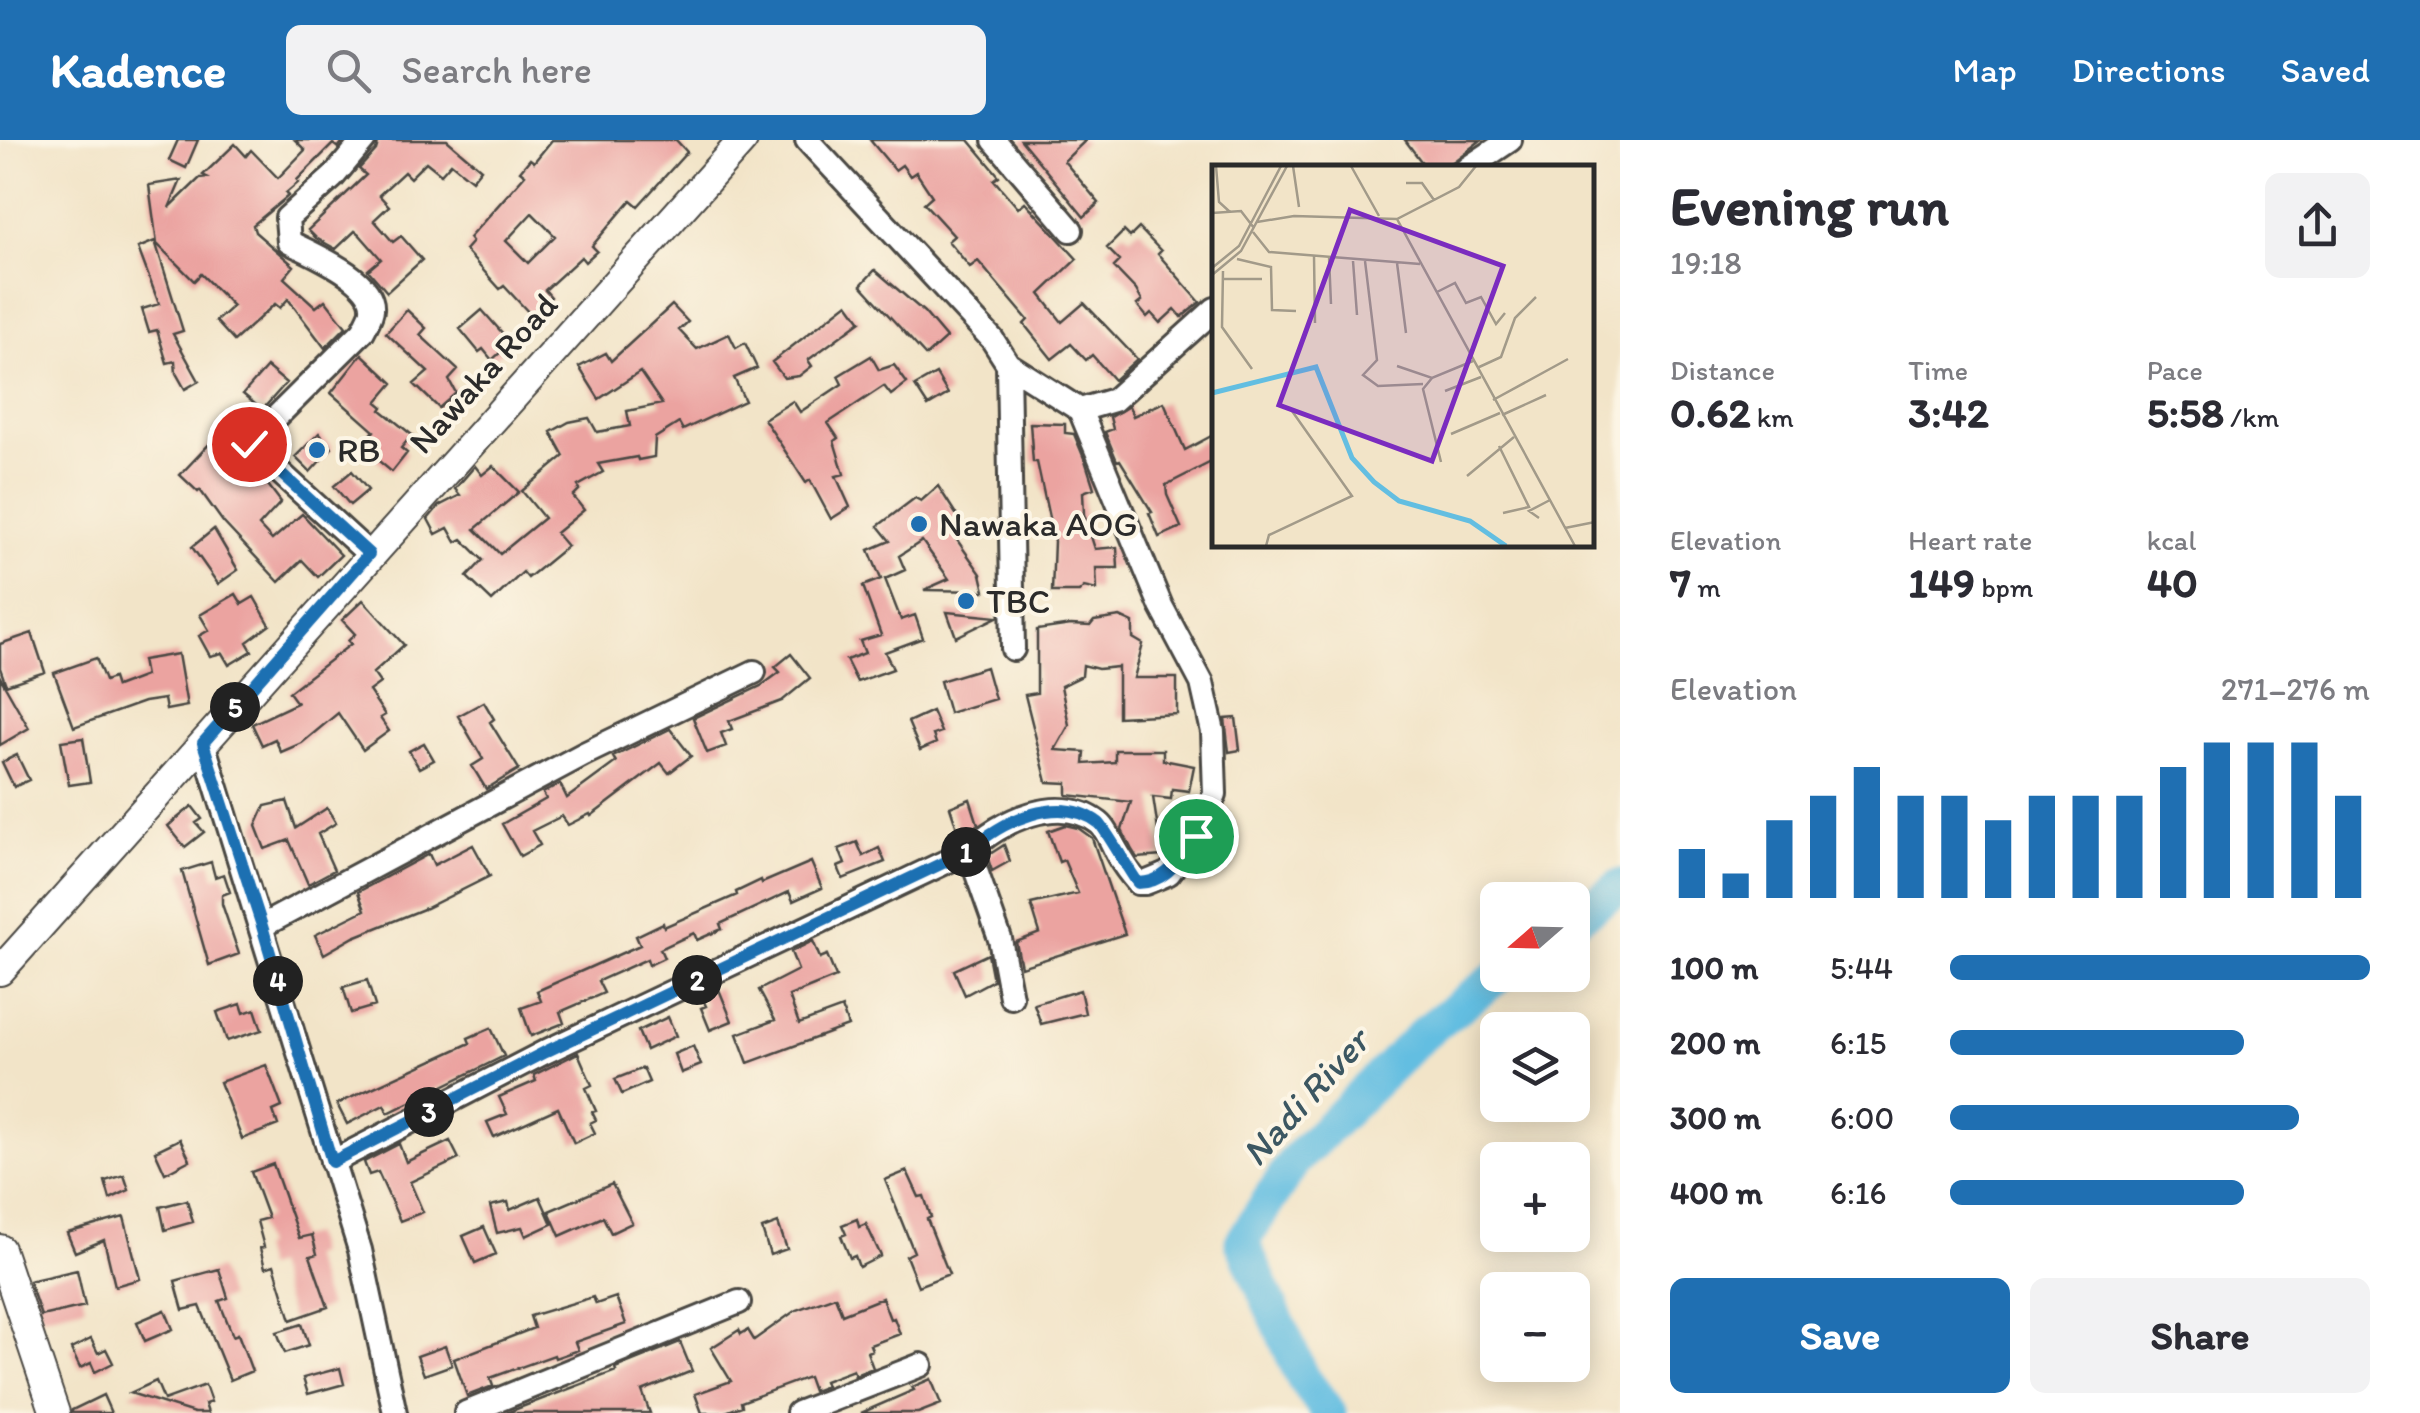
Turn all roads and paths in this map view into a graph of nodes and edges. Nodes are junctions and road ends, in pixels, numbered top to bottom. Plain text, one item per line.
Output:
1 (364, 140) edge
2 (744, 140) edge
3 (807, 140) edge
4 (994, 140) edge
5 (1510, 140) edge
6 (1472, 165) edge
7 (1071, 230) dead end
8 (1212, 313) edge
9 (1008, 364) junction
10 (1080, 410) junction
11 (369, 554) junction
12 (1013, 650) dead end
13 (754, 672) dead end
14 (203, 743) junction
15 (970, 850) junction
16 (262, 926) junction
17 (0, 970) edge
18 (1011, 997) dead end
19 (332, 1162) junction
20 (0, 1249) edge
21 (740, 1302) dead end
22 (920, 1365) dead end
23 (55, 1413) edge
24 (395, 1413) edge
25 (466, 1413) edge
26 (798, 1413) edge

1 - 11 street
2 - 11 street, Nawaka Road
3 - 9 street
4 - 7 street
5 - 6 street
8 - 10 street
9 - 10 street
9 - 12 street
10 - 15 street
11 - 14 street, Nawaka Road
13 - 16 street
14 - 16 street
14 - 17 street, Nawaka Road
15 - 18 street
15 - 19 street
16 - 19 street
19 - 24 street
20 - 23 street
21 - 25 street
22 - 26 street

